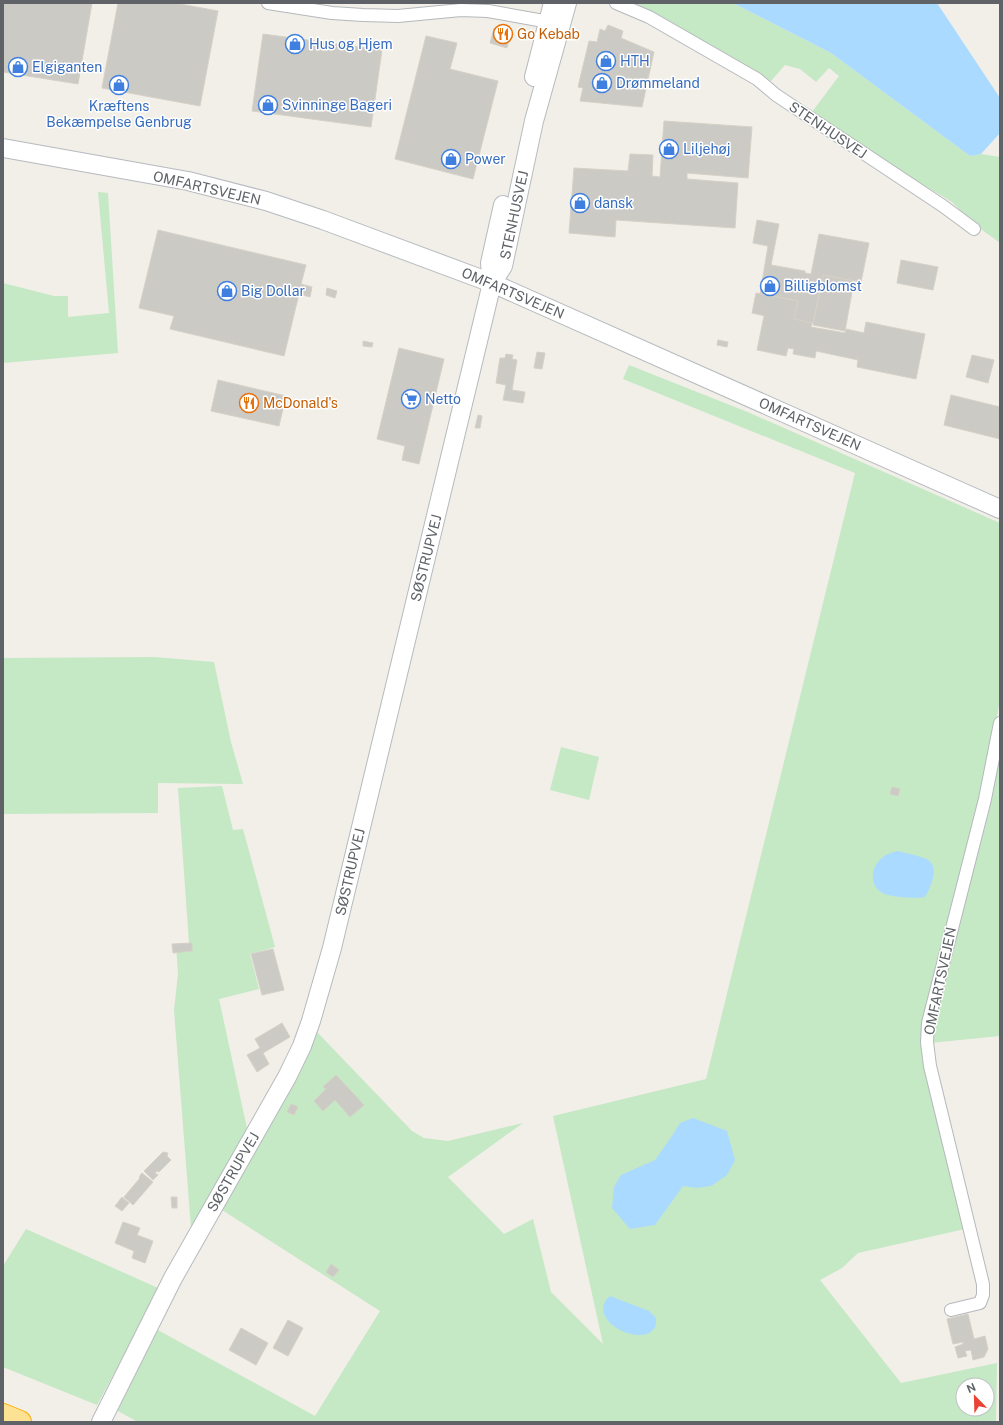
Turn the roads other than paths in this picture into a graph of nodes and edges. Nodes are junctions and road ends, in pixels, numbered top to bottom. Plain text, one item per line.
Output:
1 (268, 3) edge
2 (553, 3) edge
3 (567, 3) edge
4 (616, 3) edge
5 (555, 23) junction
6 (3, 148) edge
7 (974, 229) dead end
8 (492, 283) junction
9 (1000, 509) edge
10 (1000, 723) edge
11 (952, 1310) dead end
12 (3, 1415) edge
13 (102, 1421) edge
14 (20, 1422) edge

1 - 5 street
2 - 5 street, STENHUSVEJ
3 - 5 street, STENHUSVEJ
4 - 7 street, STENHUSVEJ
5 - 8 street, STENHUSVEJ
6 - 8 street, OMFARTSVEJEN
8 - 9 street, OMFARTSVEJEN
8 - 13 street, SØSTRUPVEJ
10 - 11 street, OMFARTSVEJEN
12 - 14 highway

